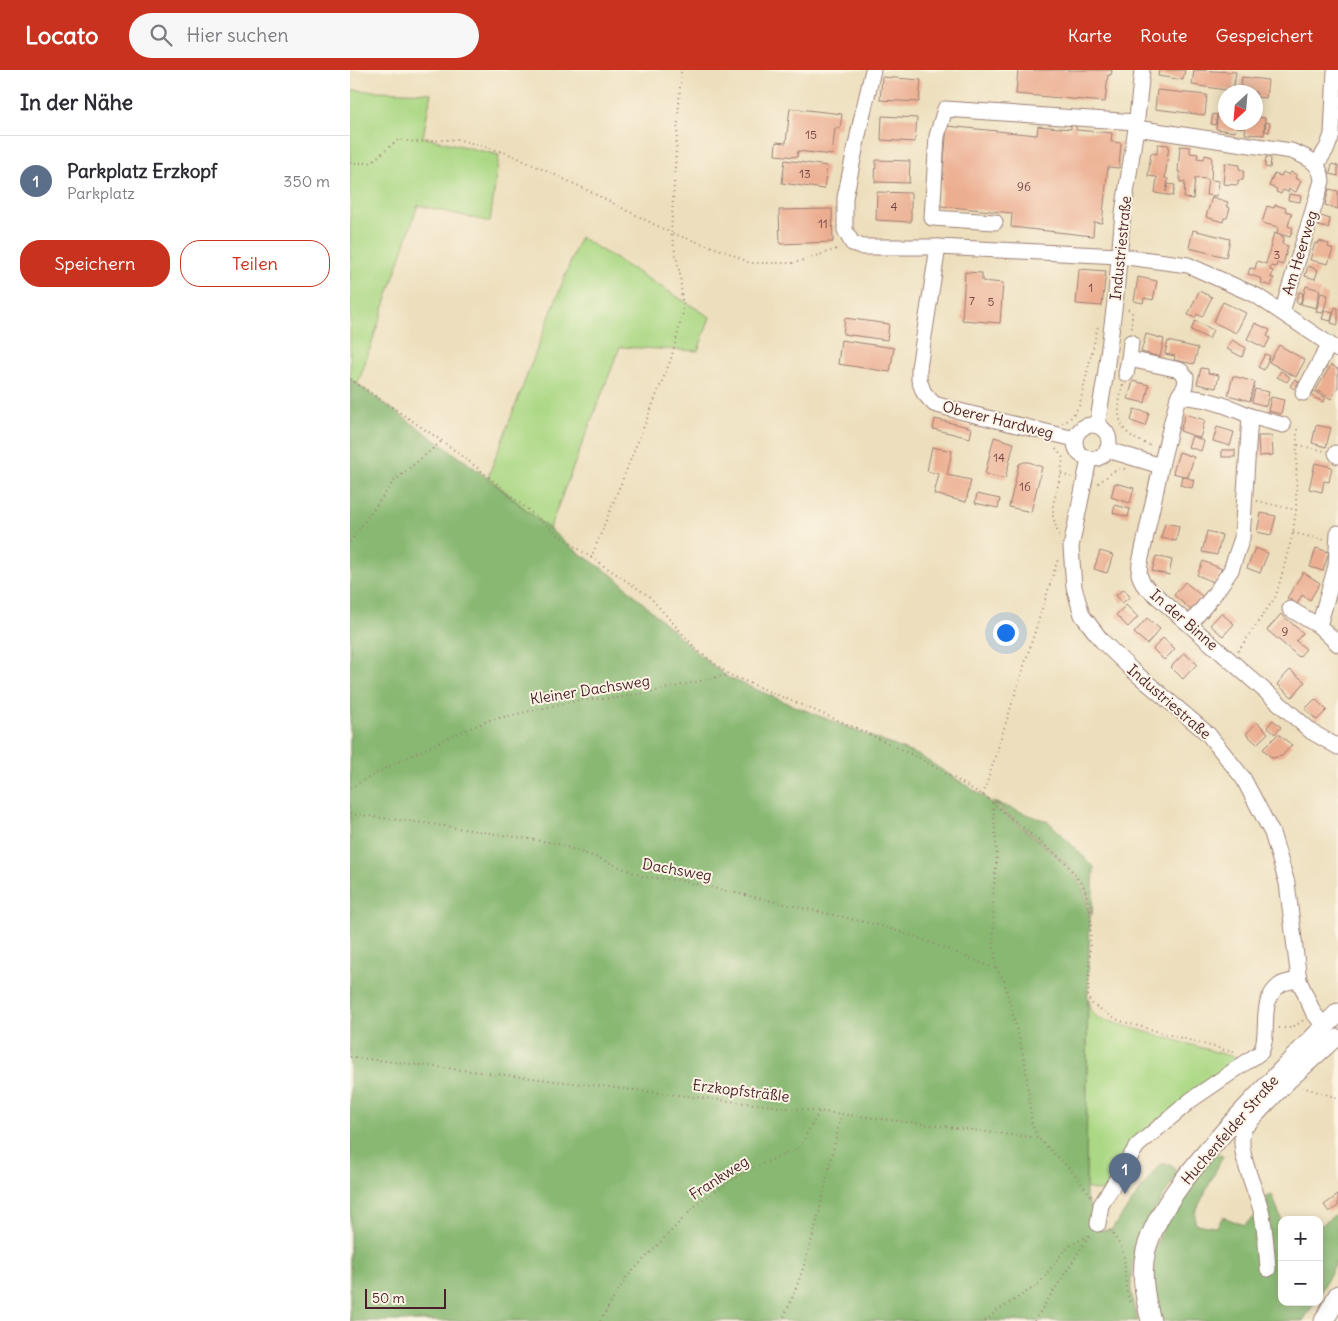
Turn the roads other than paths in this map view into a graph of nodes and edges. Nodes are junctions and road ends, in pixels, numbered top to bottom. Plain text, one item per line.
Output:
1 (873, 70) edge
2 (1142, 70) edge
3 (1335, 70) edge
4 (1136, 125) junction
5 (1317, 164) junction
6 (995, 222) dead end
7 (938, 247) junction
8 (1119, 256) junction
9 (1282, 312) junction
10 (1131, 342) road end
11 (1333, 347) edge
12 (1129, 359) junction
13 (1126, 374) road end
14 (1303, 393) dead end
15 (1178, 397) junction
16 (1250, 416) junction
17 (1097, 425) junction
18 (1290, 427) road end
19 (1075, 439) junction
20 (1108, 450) junction
21 (1089, 459) junction
22 (1160, 466) junction
23 (1338, 538) edge
24 (1290, 609) dead end
25 (1190, 624) junction
26 (1319, 626) junction
27 (1338, 644) edge
28 (1338, 747) edge
29 (1299, 980) junction
30 (1338, 1013) edge
31 (1325, 1025) edge
32 (1099, 1229) road end
33 (1268, 1269) dead end
34 (1338, 1295) edge
35 (1151, 1321) edge
36 (1324, 1321) edge

1 - 7 street
2 - 4 street, Industriestraße
3 - 5 street
4 - 5 street
4 - 6 street
4 - 8 street, Industriestraße
5 - 9 street, Am Heerweg
7 - 8 street
7 - 19 street, Oberer Hardweg
8 - 9 street
8 - 17 street, Industriestraße
9 - 11 street
10 - 12 street
11 - 14 street
12 - 13 street
12 - 15 street
15 - 16 street
15 - 22 street
16 - 18 street
16 - 25 street
17 - 19 street
17 - 20 street
19 - 21 street
20 - 21 street
20 - 22 street
21 - 29 street, Industriestraße
22 - 25 street, In der Binne
23 - 26 street
24 - 26 street
25 - 28 street, In der Binne
26 - 27 street
29 - 31 street, Industriestraße
29 - 32 street
30 - 31 main road, Huchenfelder Straße
31 - 33 street
31 - 35 main road, Huchenfelder Straße
34 - 36 main road

